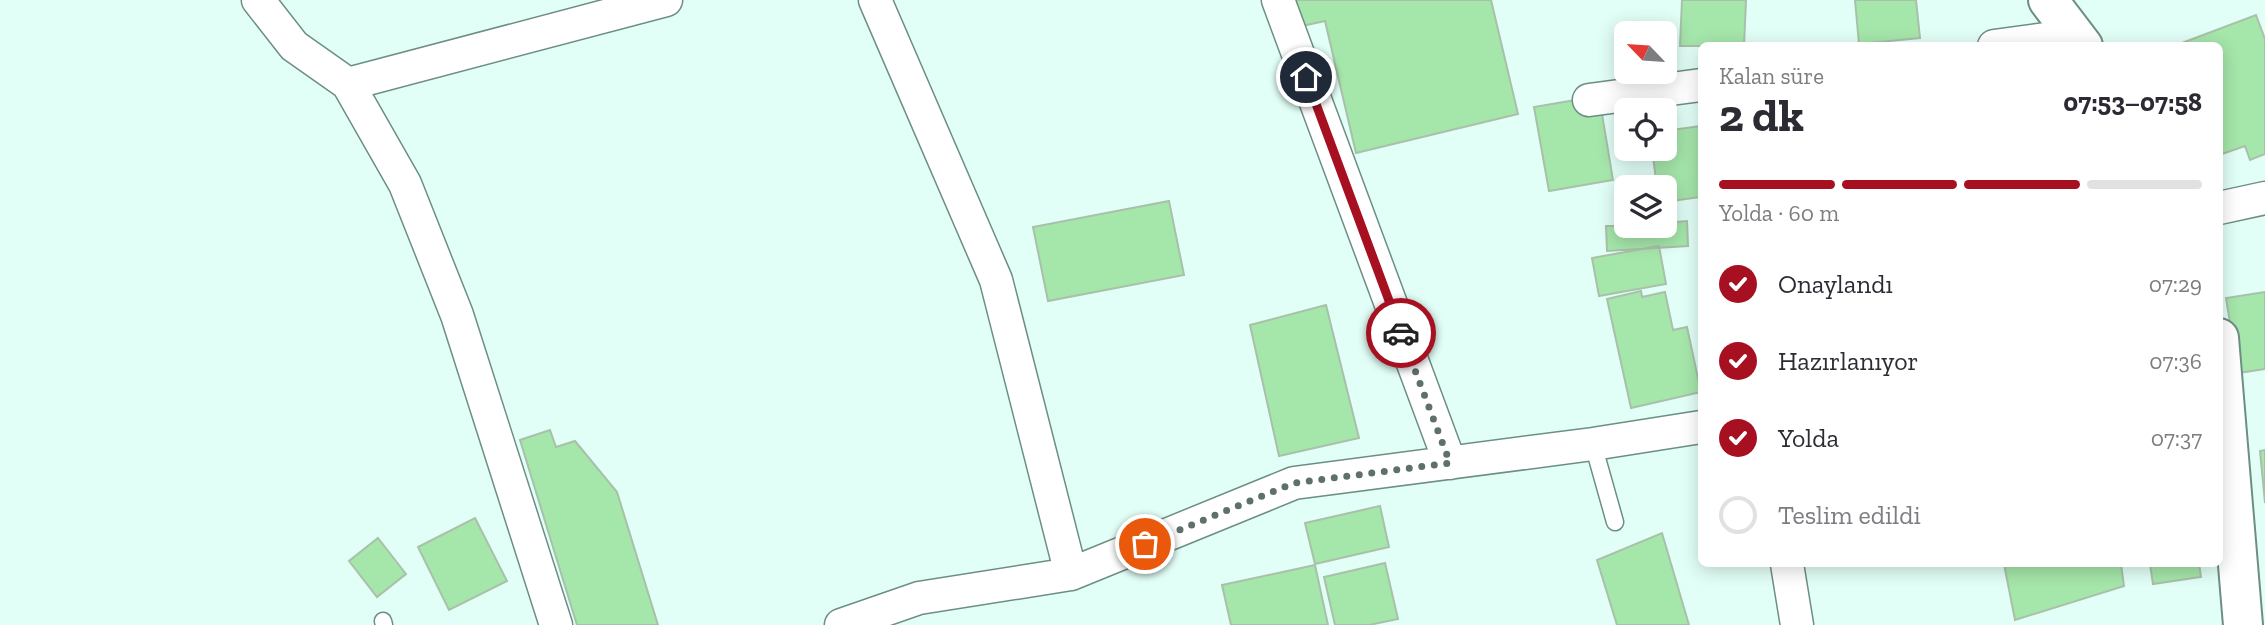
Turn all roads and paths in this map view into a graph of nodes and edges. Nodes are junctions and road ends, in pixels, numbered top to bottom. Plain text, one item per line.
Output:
1 (258, 0) edge
2 (666, 0) edge
3 (876, 0) edge
4 (1278, 0) edge
5 (2048, 0) edge
6 (2079, 40) edge
7 (2051, 42) edge
8 (348, 84) junction
9 (1698, 85) edge
10 (1590, 100) dead end
11 (2265, 198) edge
12 (2223, 207) edge
13 (2223, 384) edge
14 (1698, 427) edge
15 (1593, 444) junction
16 (1450, 463) junction
17 (1615, 522) dead end
18 (1787, 567) edge
19 (1071, 574) junction
20 (556, 625) edge
21 (841, 625) edge
22 (1797, 625) edge
23 (2244, 625) edge

1 - 8 street
2 - 8 street
3 - 19 street
4 - 16 street
5 - 6 street
6 - 7 street
8 - 20 street
9 - 10 street
11 - 12 street
13 - 23 street
14 - 15 street
15 - 16 street
15 - 17 lane
16 - 19 street
18 - 22 street
19 - 21 street

